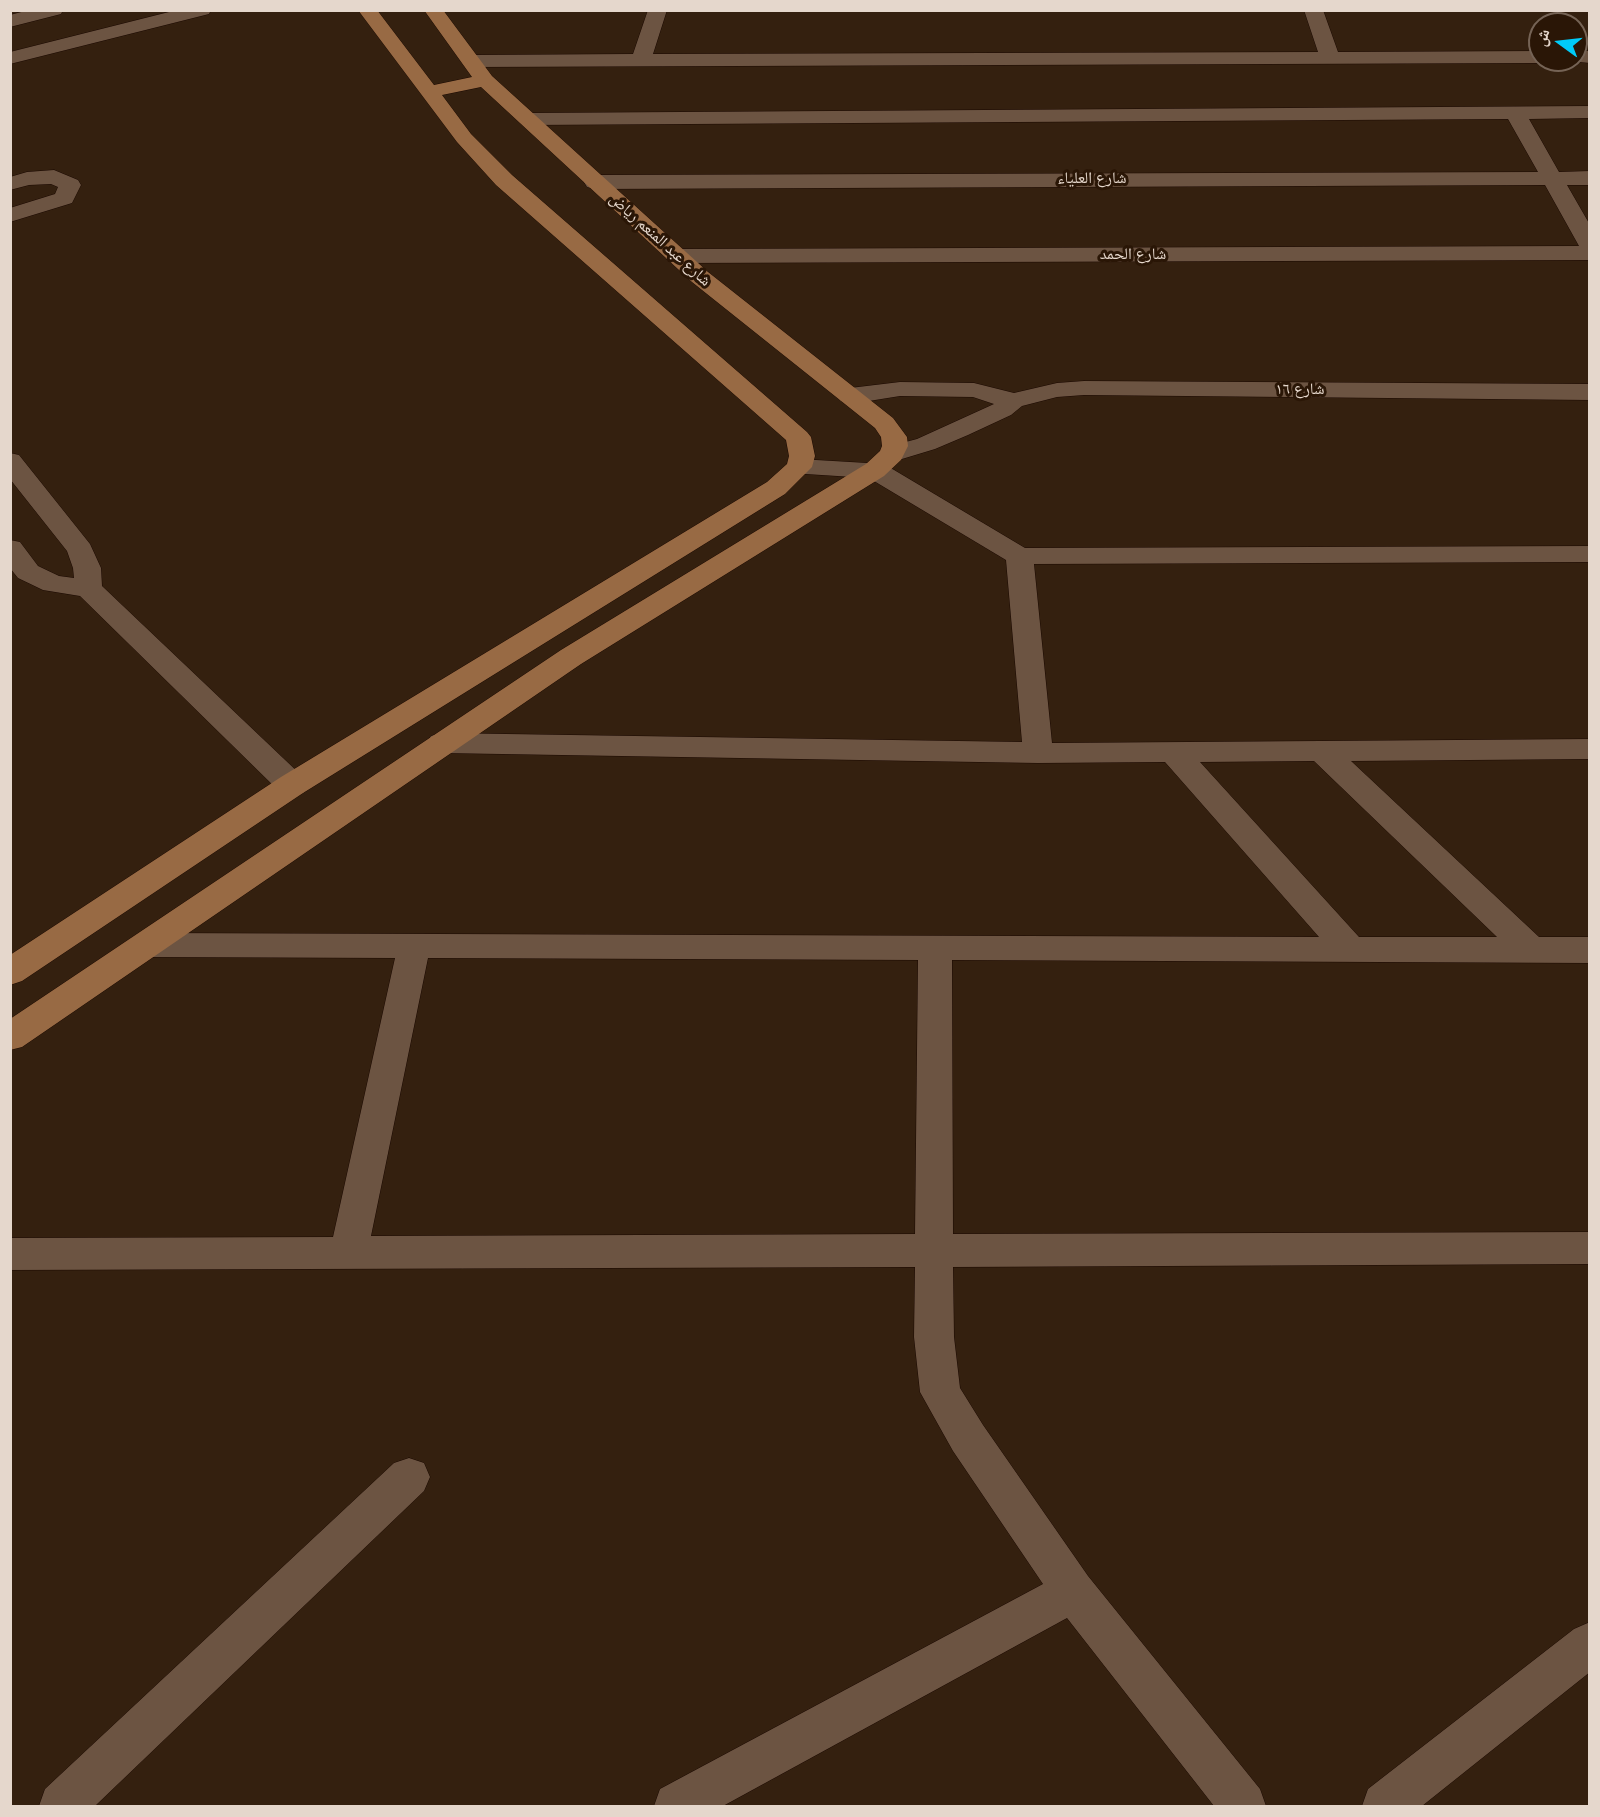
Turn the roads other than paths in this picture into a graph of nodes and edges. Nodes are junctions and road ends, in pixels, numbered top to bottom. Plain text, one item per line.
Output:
1 (54, 10) edge
2 (202, 10) edge
3 (367, 10) edge
4 (433, 10) edge
5 (658, 10) edge
6 (1313, 10) edge
7 (10, 21) edge
8 (1528, 57) edge
9 (10, 58) edge
10 (1330, 58) junction
11 (642, 60) junction
12 (472, 61) junction
13 (486, 80) junction
14 (428, 92) junction
15 (1515, 112) junction
16 (1590, 112) edge
17 (528, 119) junction
18 (1551, 178) junction
19 (1590, 178) edge
20 (594, 182) junction
21 (10, 184) edge
22 (10, 215) edge
23 (1590, 246) edge
24 (1590, 253) edge
25 (676, 256) junction
26 (1590, 392) edge
27 (850, 396) junction
28 (1013, 401) junction
29 (10, 461) edge
30 (884, 462) junction
31 (799, 467) junction
32 (10, 548) edge
33 (1590, 554) edge
34 (1019, 556) junction
35 (88, 588) junction
36 (442, 743) junction
37 (1590, 749) edge
38 (1173, 752) junction
39 (1322, 752) junction
40 (1038, 753) junction
41 (292, 785) junction
42 (147, 945) junction
43 (414, 947) junction
44 (935, 949) junction
45 (1351, 950) junction
46 (1531, 950) junction
47 (1590, 950) edge
48 (10, 972) edge
49 (10, 1037) edge
50 (1590, 1248) edge
51 (934, 1250) junction
52 (349, 1252) junction
53 (10, 1254) edge
54 (409, 1477) dead end
55 (1073, 1591) junction
56 (1590, 1644) edge
57 (62, 1806) edge
58 (677, 1806) edge
59 (1243, 1806) edge
60 (1385, 1806) edge

1 - 7 street
2 - 9 street
3 - 14 main road
4 - 12 main road, شارع عبد المنعم رياض
5 - 11 street
6 - 10 street
8 - 10 street
10 - 11 street
11 - 12 street
12 - 13 main road, شارع عبد المنعم رياض
13 - 14 main road
13 - 17 main road, شارع عبد المنعم رياض
14 - 31 main road
15 - 16 street
15 - 17 street
15 - 18 street
17 - 20 main road, شارع عبد المنعم رياض
18 - 19 street, شارع العلياء
18 - 20 street, شارع العلياء
18 - 23 street
20 - 25 main road, شارع عبد المنعم رياض
21 - 22 street
24 - 25 street, شارع الحمد
25 - 27 main road, شارع عبد المنعم رياض
26 - 28 street, شارع ١٦
27 - 28 street, شارع ١٦
27 - 30 main road, شارع عبد المنعم رياض
28 - 30 street, شارع ١٦
29 - 35 street
30 - 31 street
30 - 34 street
30 - 36 main road
31 - 41 main road
32 - 35 street
33 - 34 street
34 - 40 street
35 - 41 street
36 - 40 street
36 - 42 main road
37 - 39 street
38 - 39 street
38 - 40 street
38 - 45 street
39 - 46 street
41 - 48 main road
42 - 43 street
42 - 49 main road
43 - 44 street
43 - 52 street
44 - 45 street
44 - 51 street
45 - 46 street
46 - 47 street
50 - 51 street
51 - 52 street
51 - 55 street
52 - 53 street
54 - 57 street
55 - 58 street
55 - 59 street
56 - 60 street

